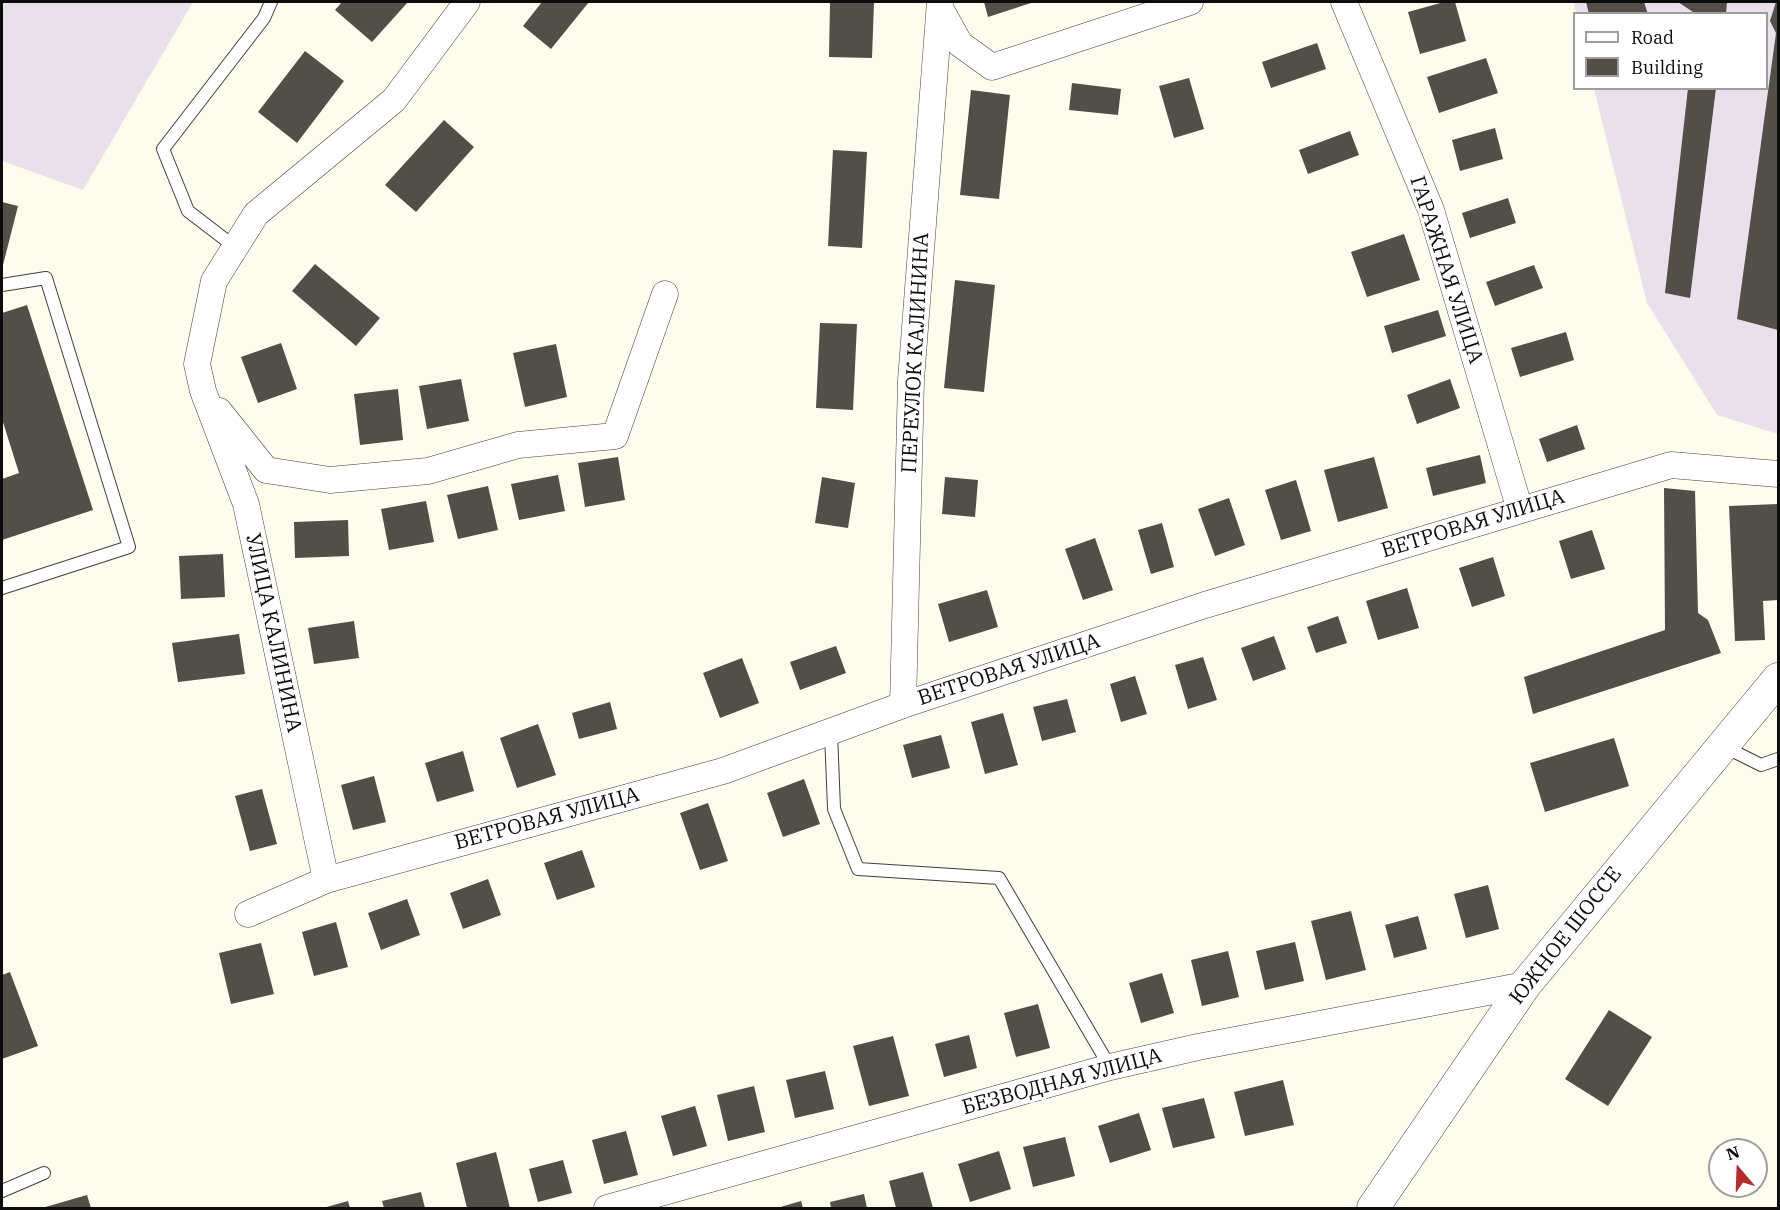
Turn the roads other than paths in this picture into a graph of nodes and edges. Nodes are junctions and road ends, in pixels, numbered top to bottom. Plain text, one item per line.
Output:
1 (271, 2) edge
2 (467, 2) edge
3 (1190, 2) edge
4 (1344, 2) edge
5 (940, 5) edge
6 (235, 247) junction
7 (2, 285) edge
8 (665, 294) dead end
9 (203, 391) junction
10 (1779, 474) edge
11 (1520, 510) junction
12 (2, 588) edge
13 (1779, 679) edge
14 (903, 705) junction
15 (831, 732) junction
16 (1722, 746) junction
17 (1779, 759) edge
18 (326, 880) junction
19 (248, 914) dead end
20 (1525, 985) junction
21 (1110, 1067) junction
22 (44, 1173) dead end
23 (2, 1191) edge
24 (607, 1209) edge
25 (1373, 1209) edge

1 - 6 lane
2 - 6 street, УЛИЦА КАЛИНИНА
3 - 5 street
4 - 11 street, ГАРАЖНАЯ УЛИЦА
5 - 14 street, ПЕРЕУЛОК КАЛИНИНА
6 - 9 street, УЛИЦА КАЛИНИНА
7 - 12 lane
8 - 9 street, УЛИЦА КАЛИНИНА
9 - 18 street, УЛИЦА КАЛИНИНА
10 - 11 street, ВЕТРОВАЯ УЛИЦА
11 - 14 street, ВЕТРОВАЯ УЛИЦА
13 - 16 street, ЮЖНОЕ ШОССЕ
14 - 15 street, ВЕТРОВАЯ УЛИЦА
15 - 18 street, ВЕТРОВАЯ УЛИЦА
15 - 21 lane
16 - 17 lane
16 - 20 street, ЮЖНОЕ ШОССЕ
18 - 19 street, ВЕТРОВАЯ УЛИЦА
20 - 21 street, БЕЗВОДНАЯ УЛИЦА
20 - 25 street, ЮЖНОЕ ШОССЕ
21 - 24 street, БЕЗВОДНАЯ УЛИЦА
22 - 23 lane

